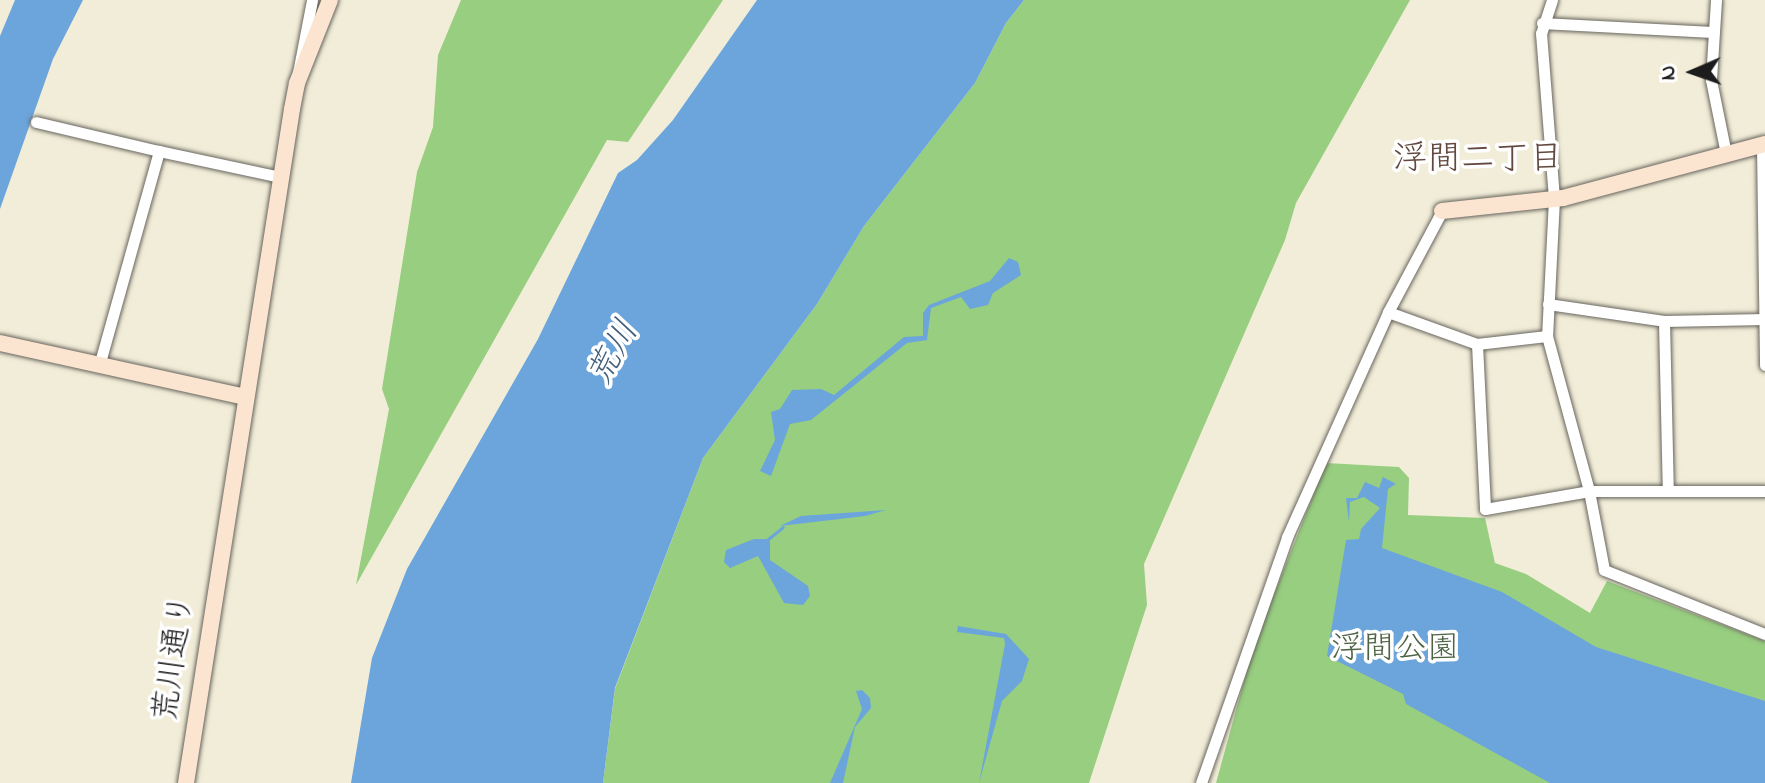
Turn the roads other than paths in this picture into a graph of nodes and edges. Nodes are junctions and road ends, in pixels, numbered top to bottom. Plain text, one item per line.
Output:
1 (312, 0) edge
2 (330, 0) edge
3 (1552, 0) edge
4 (1716, 0) edge
5 (1542, 23) junction
6 (1712, 32) junction
7 (297, 83) junction
8 (36, 122) dead end
9 (1764, 144) edge
10 (159, 151) junction
11 (1726, 154) junction
12 (280, 177) junction
13 (1554, 199) junction
14 (1442, 211) joint
15 (1764, 232) edge
16 (1548, 304) junction
17 (1388, 312) junction
18 (1765, 319) edge
19 (1664, 321) junction
20 (1547, 336) junction
21 (0, 343) edge
22 (1477, 344) junction
23 (1765, 365) edge
24 (99, 366) junction
25 (246, 397) junction
26 (1589, 491) junction
27 (1668, 491) junction
28 (1765, 491) edge
29 (1765, 634) edge
30 (186, 783) edge
31 (1201, 783) edge

1 - 7 street
2 - 7 street, 荒川通り
3 - 5 street
4 - 6 street
5 - 6 street
5 - 13 street
6 - 11 street
7 - 12 street, 荒川通り
8 - 10 street
9 - 11 street
9 - 15 street
10 - 12 street
10 - 24 street
11 - 13 street
12 - 25 street, 荒川通り
13 - 14 street
13 - 16 street
14 - 17 street
15 - 18 street
16 - 19 street
16 - 20 street
17 - 22 street
17 - 31 street
18 - 19 street
18 - 23 street
19 - 27 street
20 - 22 street
20 - 26 street
21 - 24 street
22 - 26 street
24 - 25 street
25 - 30 street, 荒川通り
26 - 27 street
26 - 29 street
27 - 28 street

